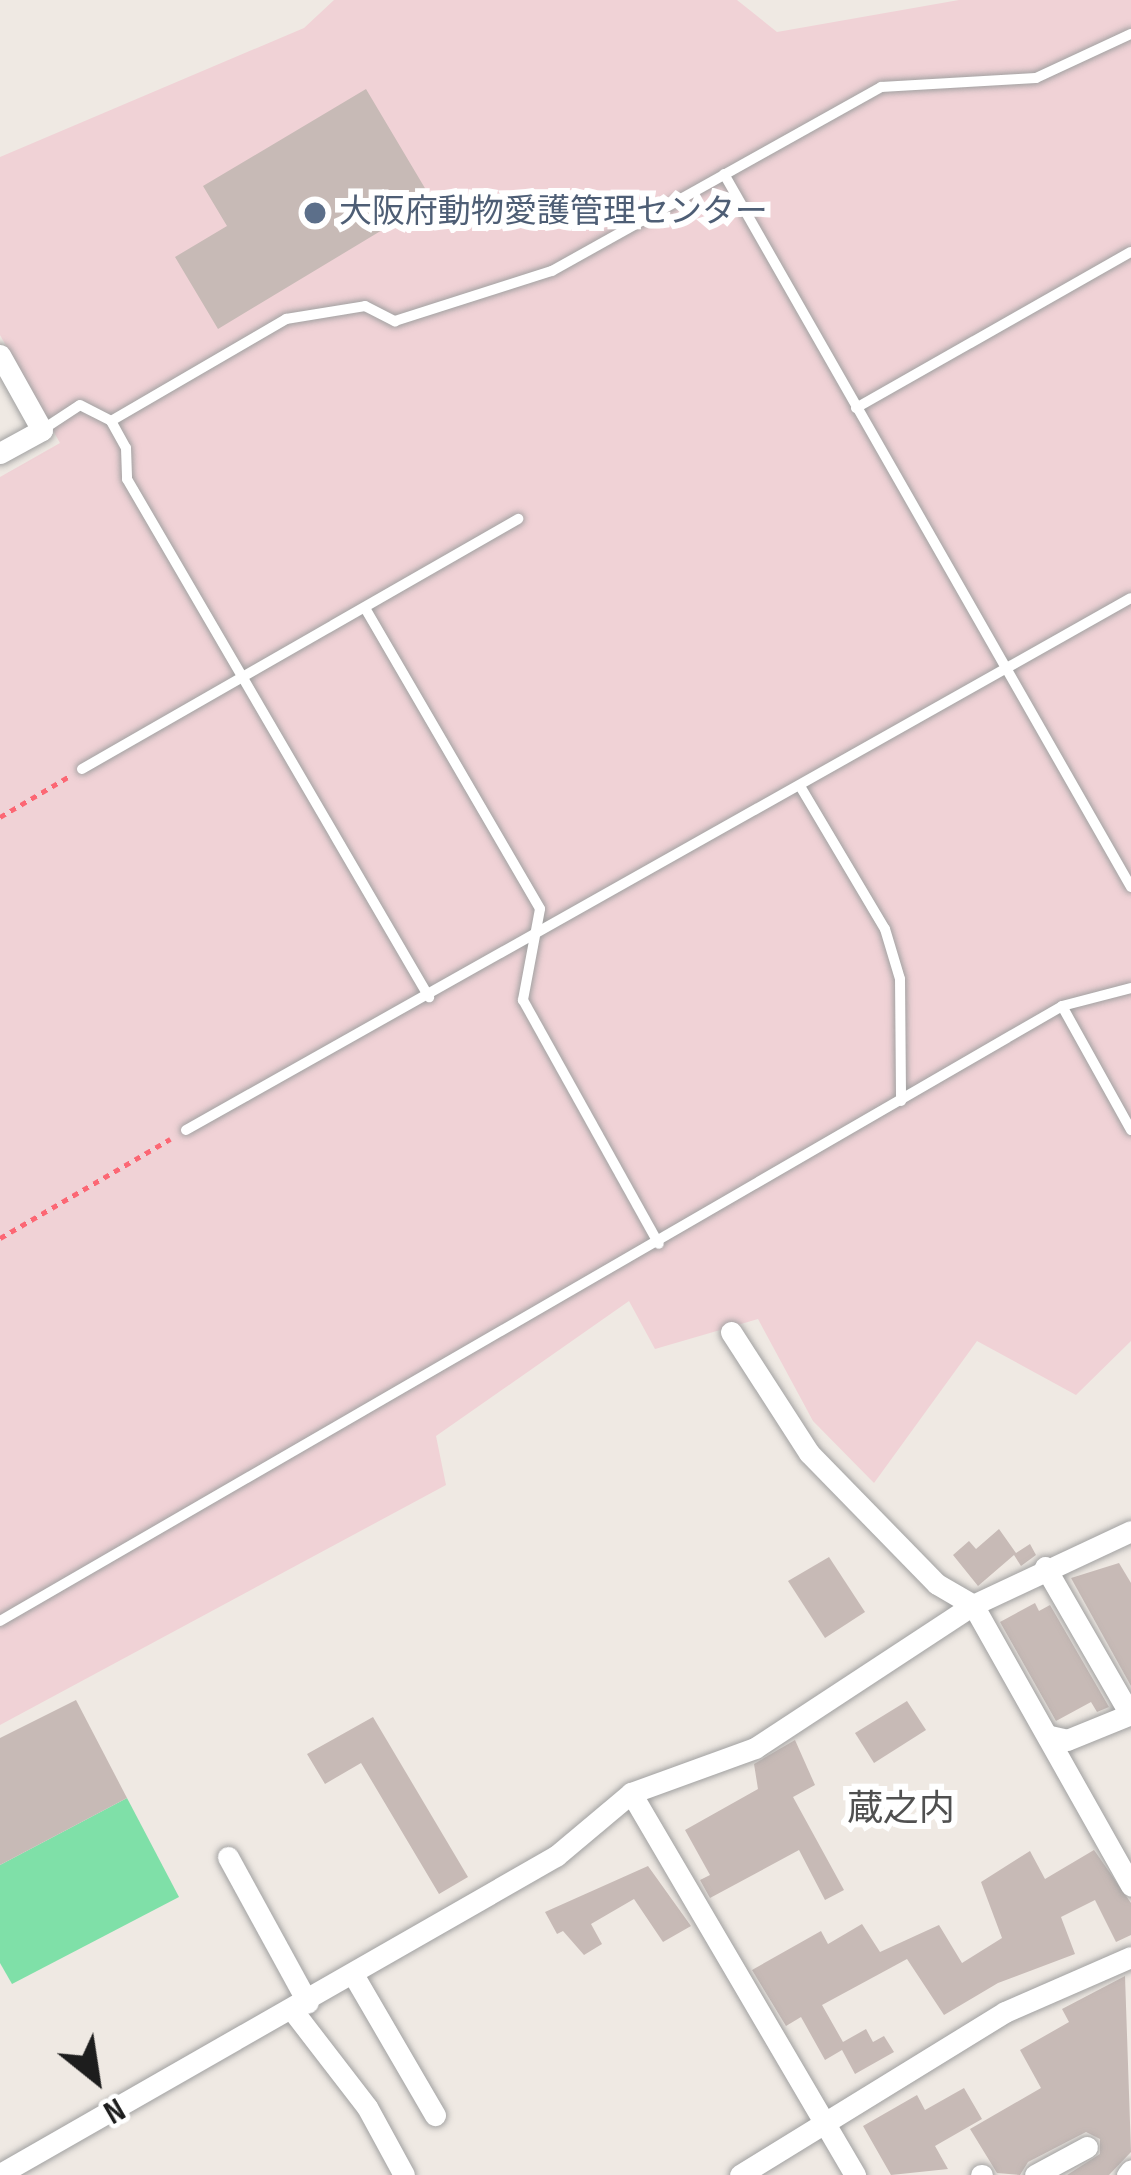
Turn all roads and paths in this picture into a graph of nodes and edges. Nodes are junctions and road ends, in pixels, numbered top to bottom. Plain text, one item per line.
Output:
1 (1131, 34) edge
2 (724, 174) junction
3 (1131, 252) edge
4 (0, 355) edge
5 (856, 408) junction
6 (111, 421) junction
7 (42, 430) junction
8 (0, 453) edge
9 (518, 519) dead end
10 (1131, 598) edge
11 (365, 608) junction
12 (1002, 672) junction
13 (246, 676) junction
14 (82, 770) joint
15 (800, 786) junction
16 (0, 817) edge
17 (1131, 886) edge
18 (539, 934) junction
19 (1131, 988) edge
20 (429, 997) junction
21 (1062, 1006) junction
22 (901, 1101) junction
23 (186, 1130) joint
24 (1131, 1130) edge
25 (0, 1238) edge
26 (659, 1244) junction
27 (731, 1332) dead end
28 (1125, 1534) edge
29 (1131, 1557) edge
30 (1045, 1567) junction
31 (973, 1605) junction
32 (0, 1621) edge
33 (1131, 1714) edge
34 (1050, 1736) junction
35 (632, 1793) junction
36 (228, 1857) dead end
37 (1131, 1885) edge
38 (1131, 1957) edge
39 (354, 1976) junction
40 (300, 2007) junction
41 (435, 2115) dead end
42 (824, 2122) junction
43 (1087, 2147) dead end
44 (0, 2174) edge
45 (404, 2175) edge
46 (740, 2175) edge
47 (855, 2175) edge
48 (1035, 2175) edge

1 - 2 lane
2 - 5 lane
2 - 6 lane
3 - 5 lane
4 - 7 street
5 - 12 lane
6 - 7 lane
6 - 13 lane
7 - 8 street
9 - 11 lane
10 - 12 lane
11 - 13 lane
11 - 18 lane
12 - 15 lane
12 - 17 lane
13 - 14 lane
13 - 20 lane
14 - 16 path
15 - 18 lane
15 - 22 lane
18 - 20 lane
18 - 26 lane
19 - 21 lane
20 - 23 lane
21 - 22 lane
21 - 24 lane
22 - 26 lane
23 - 25 path
26 - 32 lane
27 - 31 street
28 - 29 street
28 - 30 street
30 - 31 street
30 - 33 street
31 - 34 street
31 - 35 street
33 - 34 street
34 - 37 street
35 - 39 street
35 - 42 street
36 - 40 street
38 - 42 street
39 - 40 street
39 - 41 street
40 - 44 street
40 - 45 street
42 - 46 street
42 - 47 street
43 - 48 street

